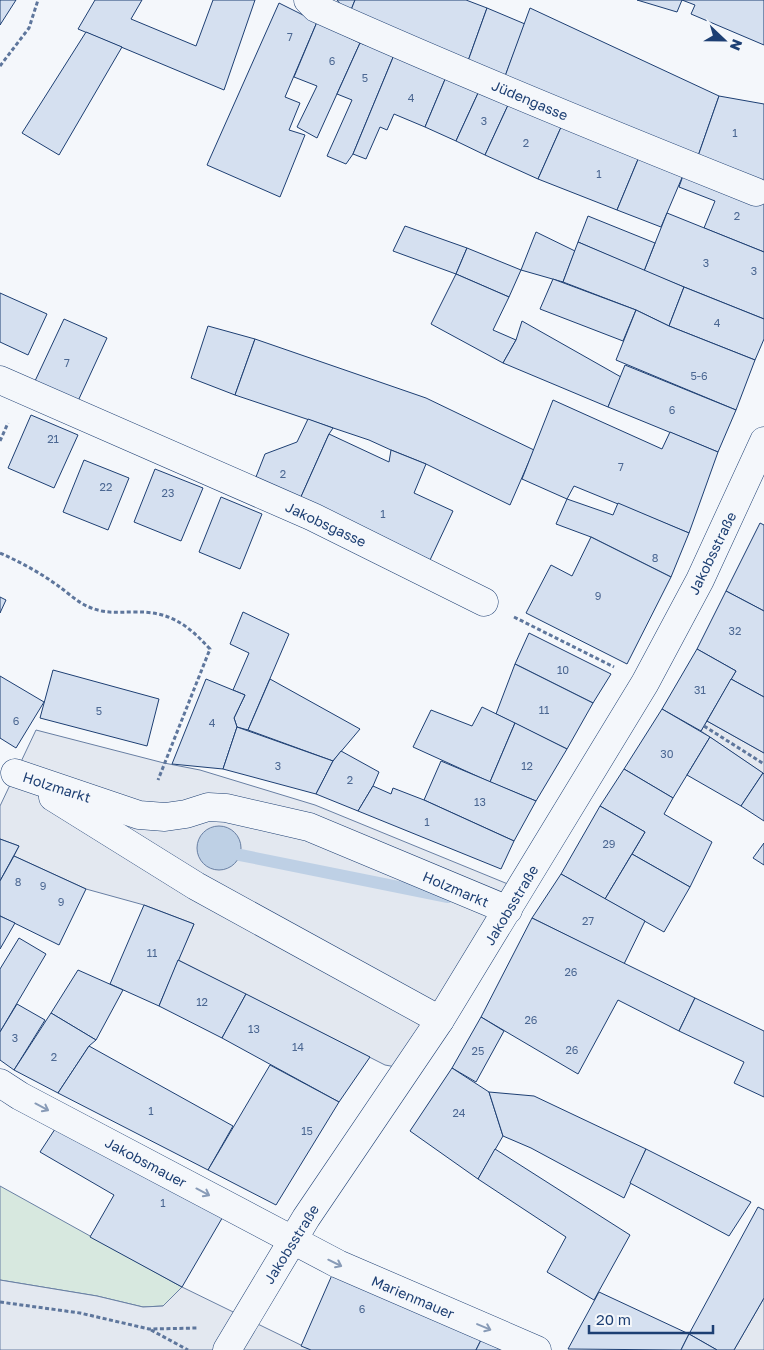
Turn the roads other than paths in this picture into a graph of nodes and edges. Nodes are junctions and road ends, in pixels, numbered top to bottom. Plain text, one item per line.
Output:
1 (308, 0) edge
2 (756, 192) dead end
3 (0, 380) edge
4 (764, 441) edge
5 (484, 602) road end
6 (7, 770) edge
7 (508, 910) junction
8 (440, 1020) junction
9 (0, 1083) edge
10 (292, 1241) junction
11 (227, 1350) edge
12 (536, 1350) edge

1 - 2 street, Jüdengasse
3 - 5 street, Jakobsgasse
4 - 7 street, Jakobsstraße
6 - 7 street, Holzmarkt
6 - 8 street, Holzmarkt
7 - 8 street, Jakobsstraße
8 - 10 street, Jakobsstraße
9 -> 10 street, Jakobsmauer
10 - 11 street, Jakobsstraße
10 -> 12 street, Marienmauer

